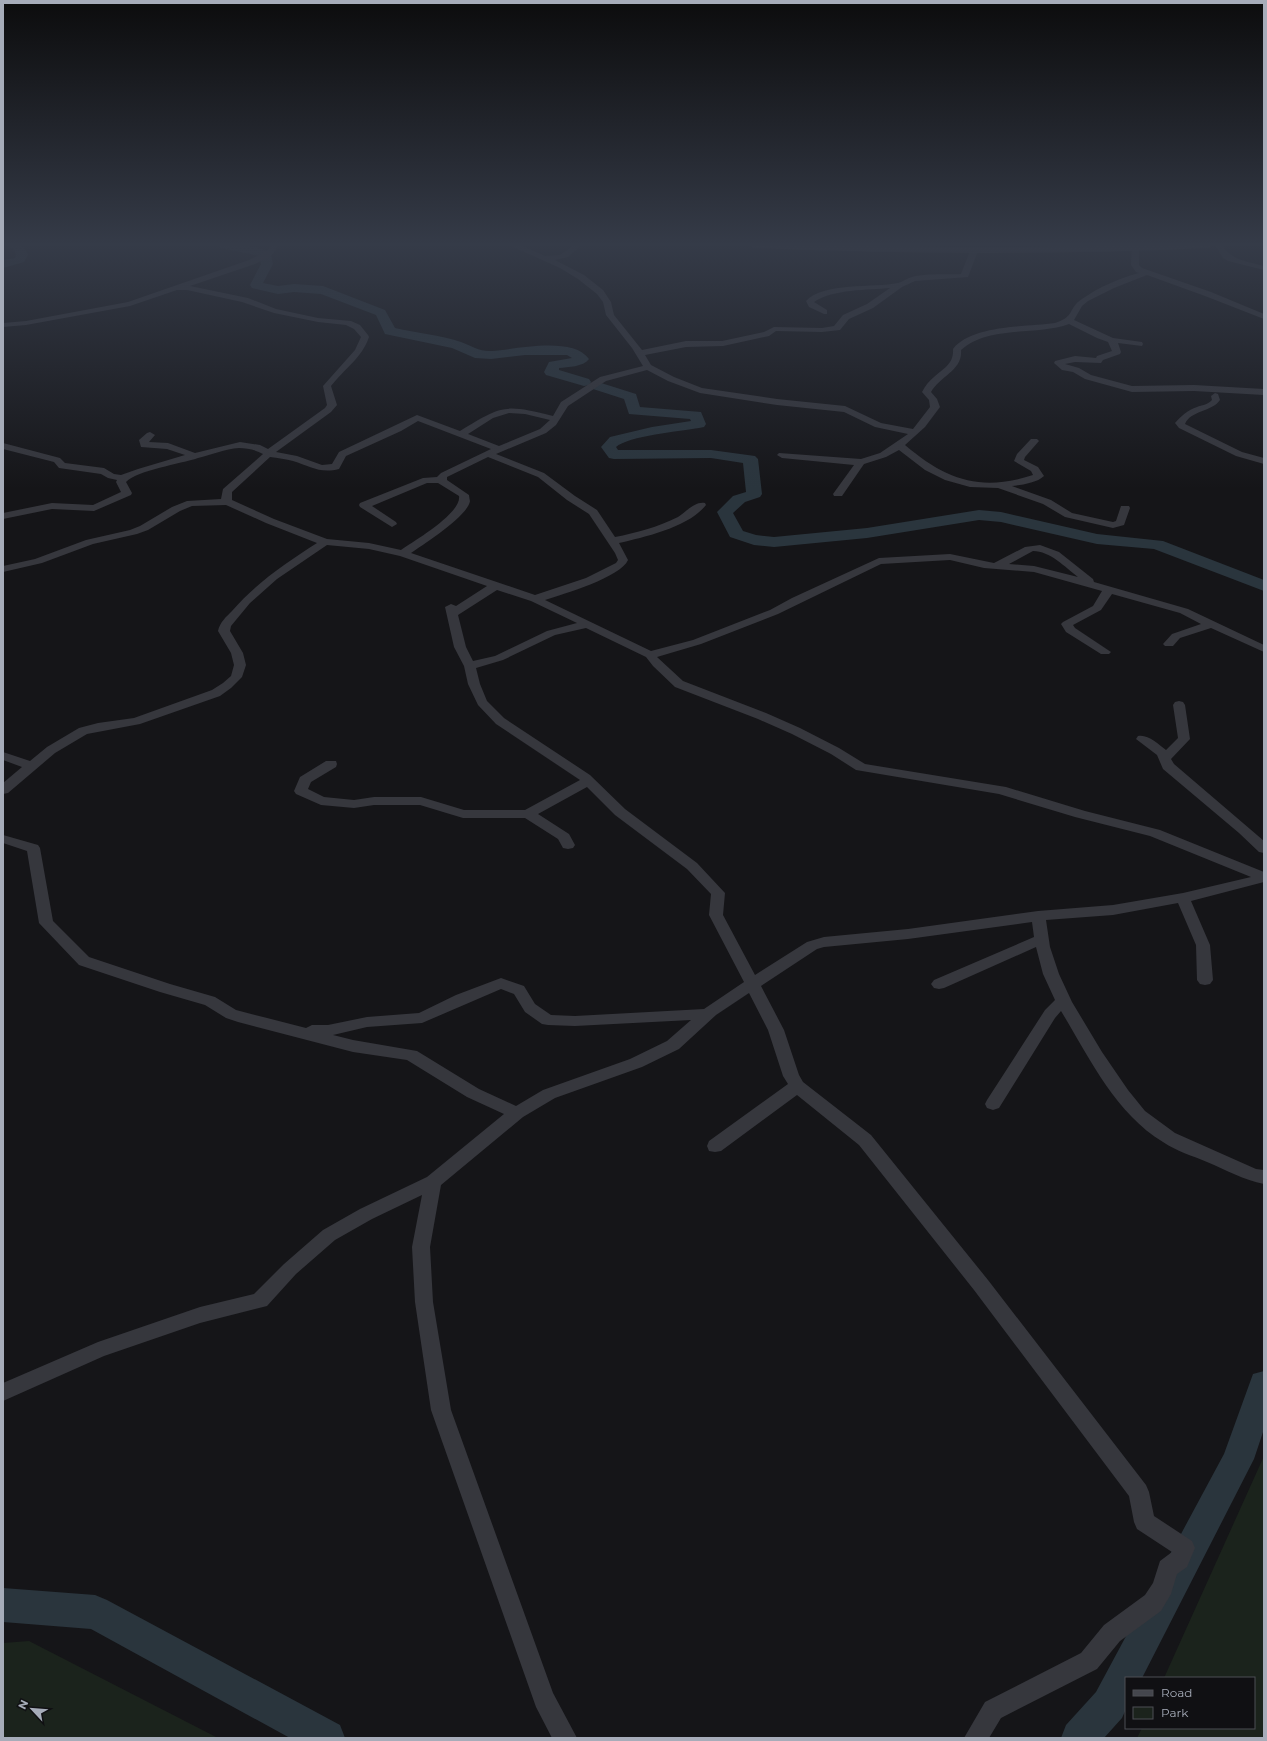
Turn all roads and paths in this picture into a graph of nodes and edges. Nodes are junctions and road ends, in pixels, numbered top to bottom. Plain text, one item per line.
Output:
1 (355, 326) edge
2 (619, 326) edge
3 (838, 326) edge
4 (1046, 326) edge
5 (1082, 326) edge
6 (1112, 340) junction
7 (1139, 344) dead end
8 (640, 353) junction
9 (648, 367) junction
10 (1264, 392) edge
11 (1215, 396) dead end
12 (556, 419) junction
13 (916, 432) junction
14 (462, 434) junction
15 (150, 435) dead end
16 (1034, 441) dead end
17 (899, 445) junction
18 (3, 446) edge
19 (499, 450) junction
20 (269, 454) junction
21 (488, 454) junction
22 (782, 455) dead end
23 (196, 456) junction
24 (1264, 461) edge
25 (860, 462) junction
26 (124, 479) junction
27 (442, 480) junction
28 (1002, 486) junction
29 (838, 494) dead end
30 (227, 502) junction
31 (701, 505) dead end
32 (1125, 508) dead end
33 (3, 516) edge
34 (392, 524) dead end
35 (612, 541) junction
36 (325, 542) junction
37 (403, 554) junction
38 (996, 566) junction
39 (3, 568) edge
40 (1092, 584) junction
41 (497, 586) junction
42 (1109, 589) junction
43 (535, 600) junction
44 (587, 624) junction
45 (1211, 624) junction
46 (1169, 644) dead end
47 (1264, 649) edge
48 (1105, 652) dead end
49 (650, 656) junction
50 (470, 666) junction
51 (1179, 704) dead end
52 (1142, 739) dead end
53 (3, 756) edge
54 (1165, 758) junction
55 (331, 764) dead end
56 (31, 766) junction
57 (588, 780) junction
58 (3, 790) edge
59 (528, 814) junction
60 (3, 839) edge
61 (568, 845) dead end
62 (1264, 849) edge
63 (1264, 878) edge
64 (1183, 898) junction
65 (1038, 916) junction
66 (1042, 940) junction
67 (1204, 980) dead end
68 (752, 982) junction
69 (939, 984) dead end
70 (1064, 1002) junction
71 (708, 1014) junction
72 (293, 1031) junction
73 (796, 1086) junction
74 (993, 1104) dead end
75 (517, 1113) junction
76 (715, 1146) dead end
77 (1264, 1177) edge
78 (433, 1182) junction
79 (3, 1392) edge
80 (565, 1738) edge
81 (976, 1738) edge

1 - 20 street
2 - 8 street
3 - 8 street
4 - 13 street
5 - 6 street
6 - 7 street
6 - 10 street
8 - 9 street
9 - 12 street
9 - 13 street
11 - 24 street
12 - 14 street
12 - 19 street
13 - 17 street
14 - 19 street
14 - 20 street
15 - 23 street
16 - 28 street
17 - 25 street
17 - 28 street
18 - 26 street
19 - 21 street
20 - 23 street
20 - 30 street
21 - 27 street
21 - 35 street
22 - 25 street
23 - 26 street
25 - 29 street
26 - 33 street
27 - 34 street
27 - 37 street
28 - 32 street
30 - 36 street
30 - 39 street
31 - 35 street
35 - 43 street
36 - 37 street
36 - 56 street
37 - 41 street
38 - 40 street
38 - 40 street
38 - 49 street
40 - 42 street
41 - 43 street
41 - 50 street
42 - 45 street
42 - 48 street
43 - 44 street
44 - 49 street
44 - 50 street
45 - 46 street
45 - 47 street
49 - 63 street
50 - 57 street
51 - 54 street
52 - 54 street
53 - 56 street
54 - 62 street
55 - 59 street
56 - 58 street
57 - 59 street
57 - 68 street
59 - 61 street
60 - 72 street
63 - 64 street
64 - 65 street
64 - 67 street
65 - 66 street
65 - 68 street
66 - 69 street
66 - 70 street
68 - 71 street
68 - 73 street
70 - 74 street
70 - 77 street
71 - 72 street
71 - 75 street
72 - 75 street
73 - 76 street
73 - 81 street
75 - 78 street
78 - 79 street
78 - 80 street

